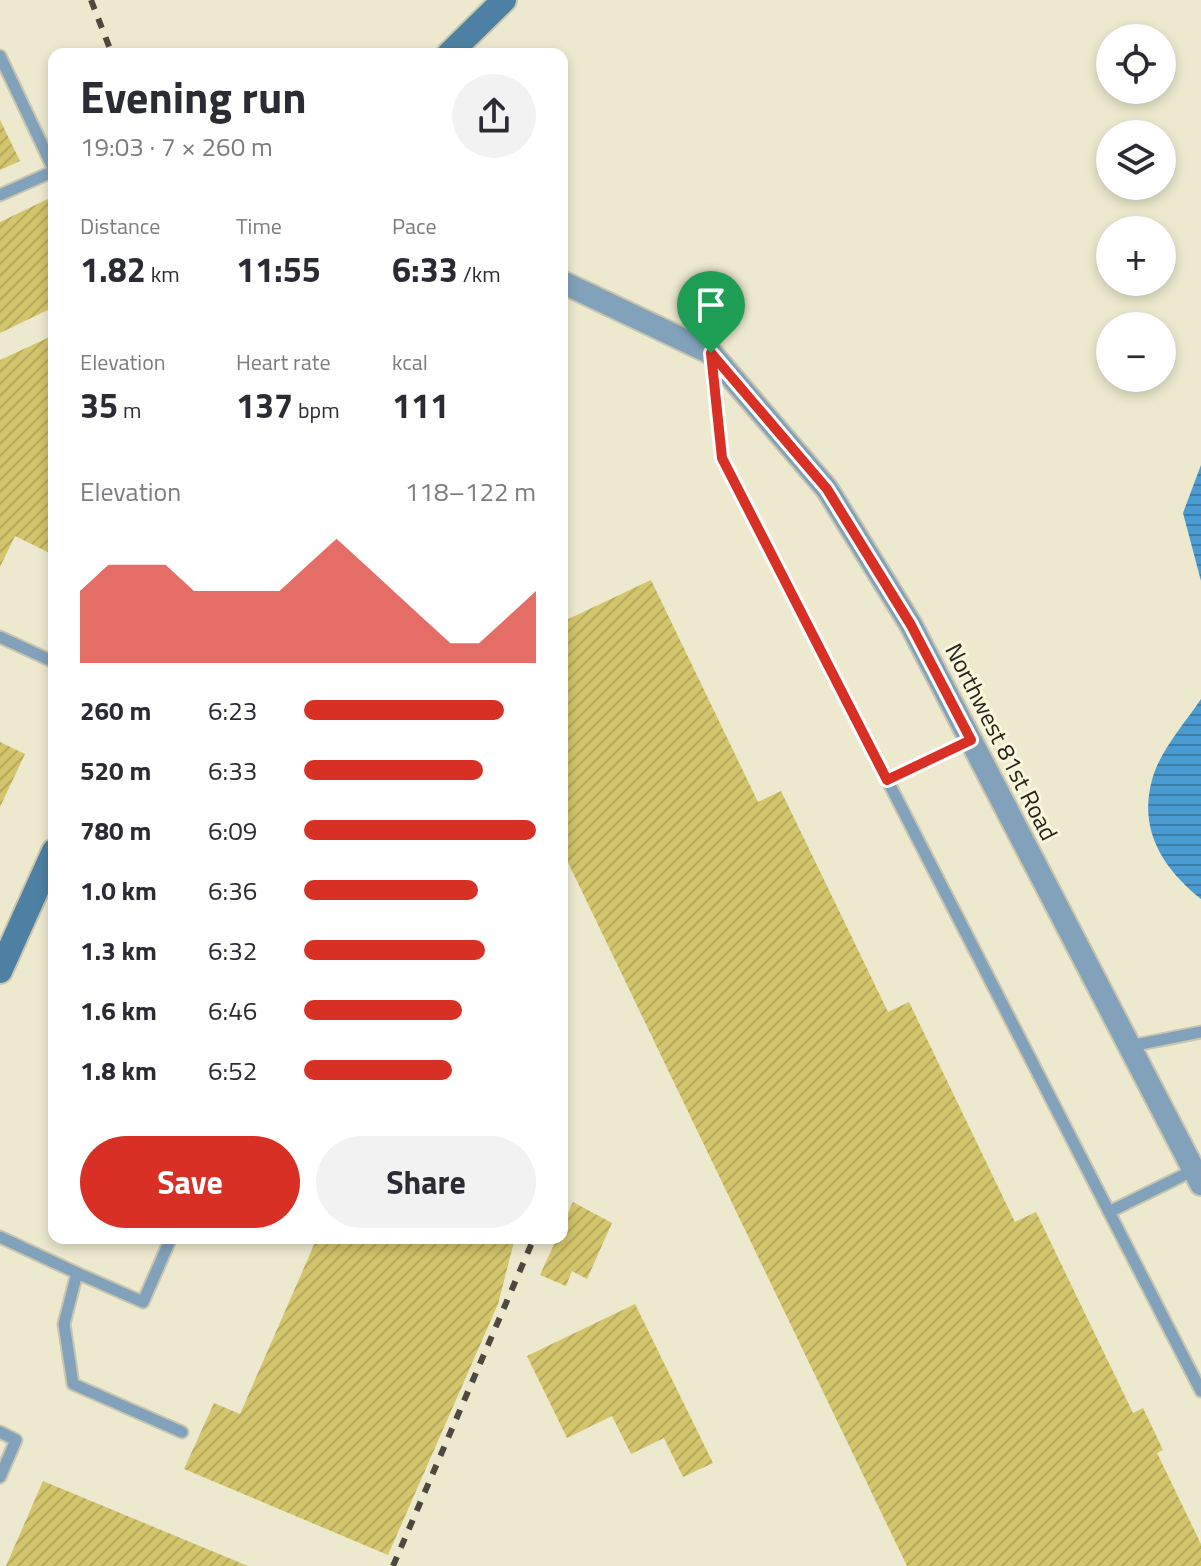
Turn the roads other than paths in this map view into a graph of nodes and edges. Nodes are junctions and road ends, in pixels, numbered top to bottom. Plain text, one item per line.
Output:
1 (504, 0) edge
2 (455, 48) edge
3 (0, 56) edge
4 (48, 157) edge
5 (48, 173) edge
6 (0, 195) edge
7 (568, 285) edge
8 (711, 353) junction
9 (0, 637) edge
10 (48, 659) edge
11 (971, 740) junction
12 (887, 780) junction
13 (48, 864) edge
14 (0, 971) edge
15 (1201, 1032) edge
16 (1130, 1046) junction
17 (1198, 1177) edge
18 (1109, 1212) junction
19 (0, 1237) edge
20 (168, 1244) edge
21 (77, 1273) junction
22 (1201, 1391) edge
23 (0, 1432) edge
24 (182, 1432) dead end
25 (0, 1477) edge

1 - 2 main road
3 - 4 lane
5 - 6 lane
7 - 8 street
8 - 11 street, Northwest 81st Road
8 - 12 lane
9 - 10 lane
11 - 12 lane
11 - 16 street, Northwest 81st Road
12 - 18 lane
13 - 14 main road
15 - 16 lane
16 - 17 street, Northwest 81st Road
17 - 18 lane
18 - 22 lane
19 - 21 lane
20 - 21 lane
21 - 24 lane
23 - 25 lane

